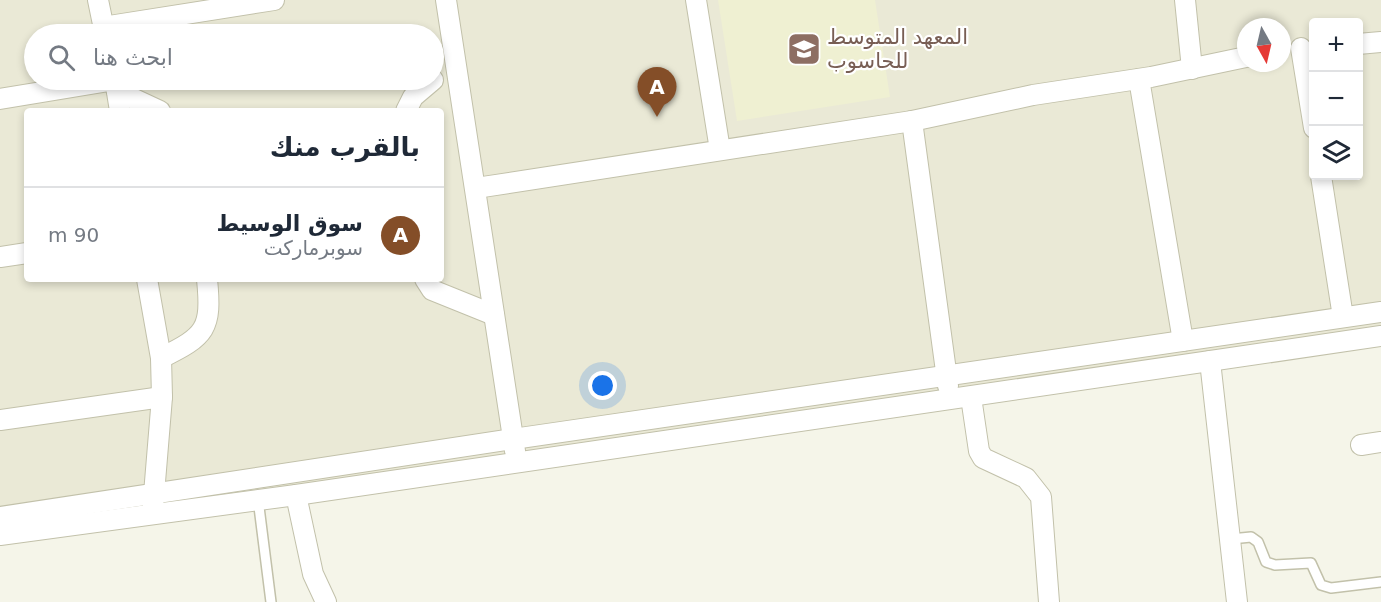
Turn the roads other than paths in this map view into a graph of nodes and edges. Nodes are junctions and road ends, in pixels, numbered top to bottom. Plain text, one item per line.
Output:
1 (98, 0) edge
2 (274, 0) edge
3 (446, 0) edge
4 (696, 0) edge
5 (1185, 0) edge
6 (103, 24) edge
7 (142, 24) edge
8 (1381, 42) edge
9 (1363, 44) edge
10 (1299, 49) edge
11 (1237, 59) edge
12 (454, 60) junction
13 (444, 69) edge
14 (1192, 69) junction
15 (1140, 79) junction
16 (54, 90) edge
17 (421, 90) edge
18 (117, 91) joint
19 (0, 99) edge
20 (120, 108) edge
21 (154, 108) edge
22 (408, 108) edge
23 (912, 121) junction
24 (1314, 126) edge
25 (720, 150) junction
26 (1322, 180) edge
27 (476, 188) junction
28 (24, 253) edge
29 (0, 257) edge
30 (148, 282) edge
31 (207, 282) edge
32 (427, 282) edge
33 (1381, 312) edge
34 (494, 315) junction
35 (1343, 317) junction
36 (1381, 336) edge
37 (1183, 341) junction
38 (161, 358) junction
39 (1210, 361) junction
40 (946, 375) junction
41 (162, 397) junction
42 (971, 397) junction
43 (951, 400) junction
44 (0, 420) edge
45 (513, 439) junction
46 (1381, 442) edge
47 (1361, 445) dead end
48 (517, 462) junction
49 (296, 495) junction
50 (258, 499) junction
51 (153, 503) junction
52 (0, 517) edge
53 (0, 536) edge
54 (1232, 538) junction
55 (1381, 582) edge
56 (271, 602) edge
57 (326, 602) edge
58 (1049, 602) edge
59 (1237, 602) edge

1 - 6 street
2 - 7 street
3 - 12 street
4 - 25 street
5 - 14 street
8 - 9 street
10 - 24 street
11 - 14 street
12 - 13 street
12 - 27 street
14 - 15 street
15 - 23 street
15 - 37 street
16 - 19 street
17 - 22 street
18 - 20 street
18 - 21 street
23 - 25 street
23 - 40 street
25 - 27 street
26 - 35 street
27 - 34 street
28 - 29 street
30 - 38 street
31 - 38 street
32 - 34 street
33 - 35 street
34 - 45 street
35 - 37 street
36 - 39 street
37 - 40 street
38 - 41 street
39 - 42 street
39 - 54 street
40 - 43 street
40 - 45 street
41 - 44 street
41 - 51 street
42 - 43 street
42 - 58 street
43 - 48 street
45 - 48 street
45 - 51 street
46 - 47 street
48 - 49 street
49 - 50 street
49 - 57 street
50 - 51 street
50 - 56 lane
51 - 52 street
51 - 53 street
54 - 55 lane
54 - 59 street

